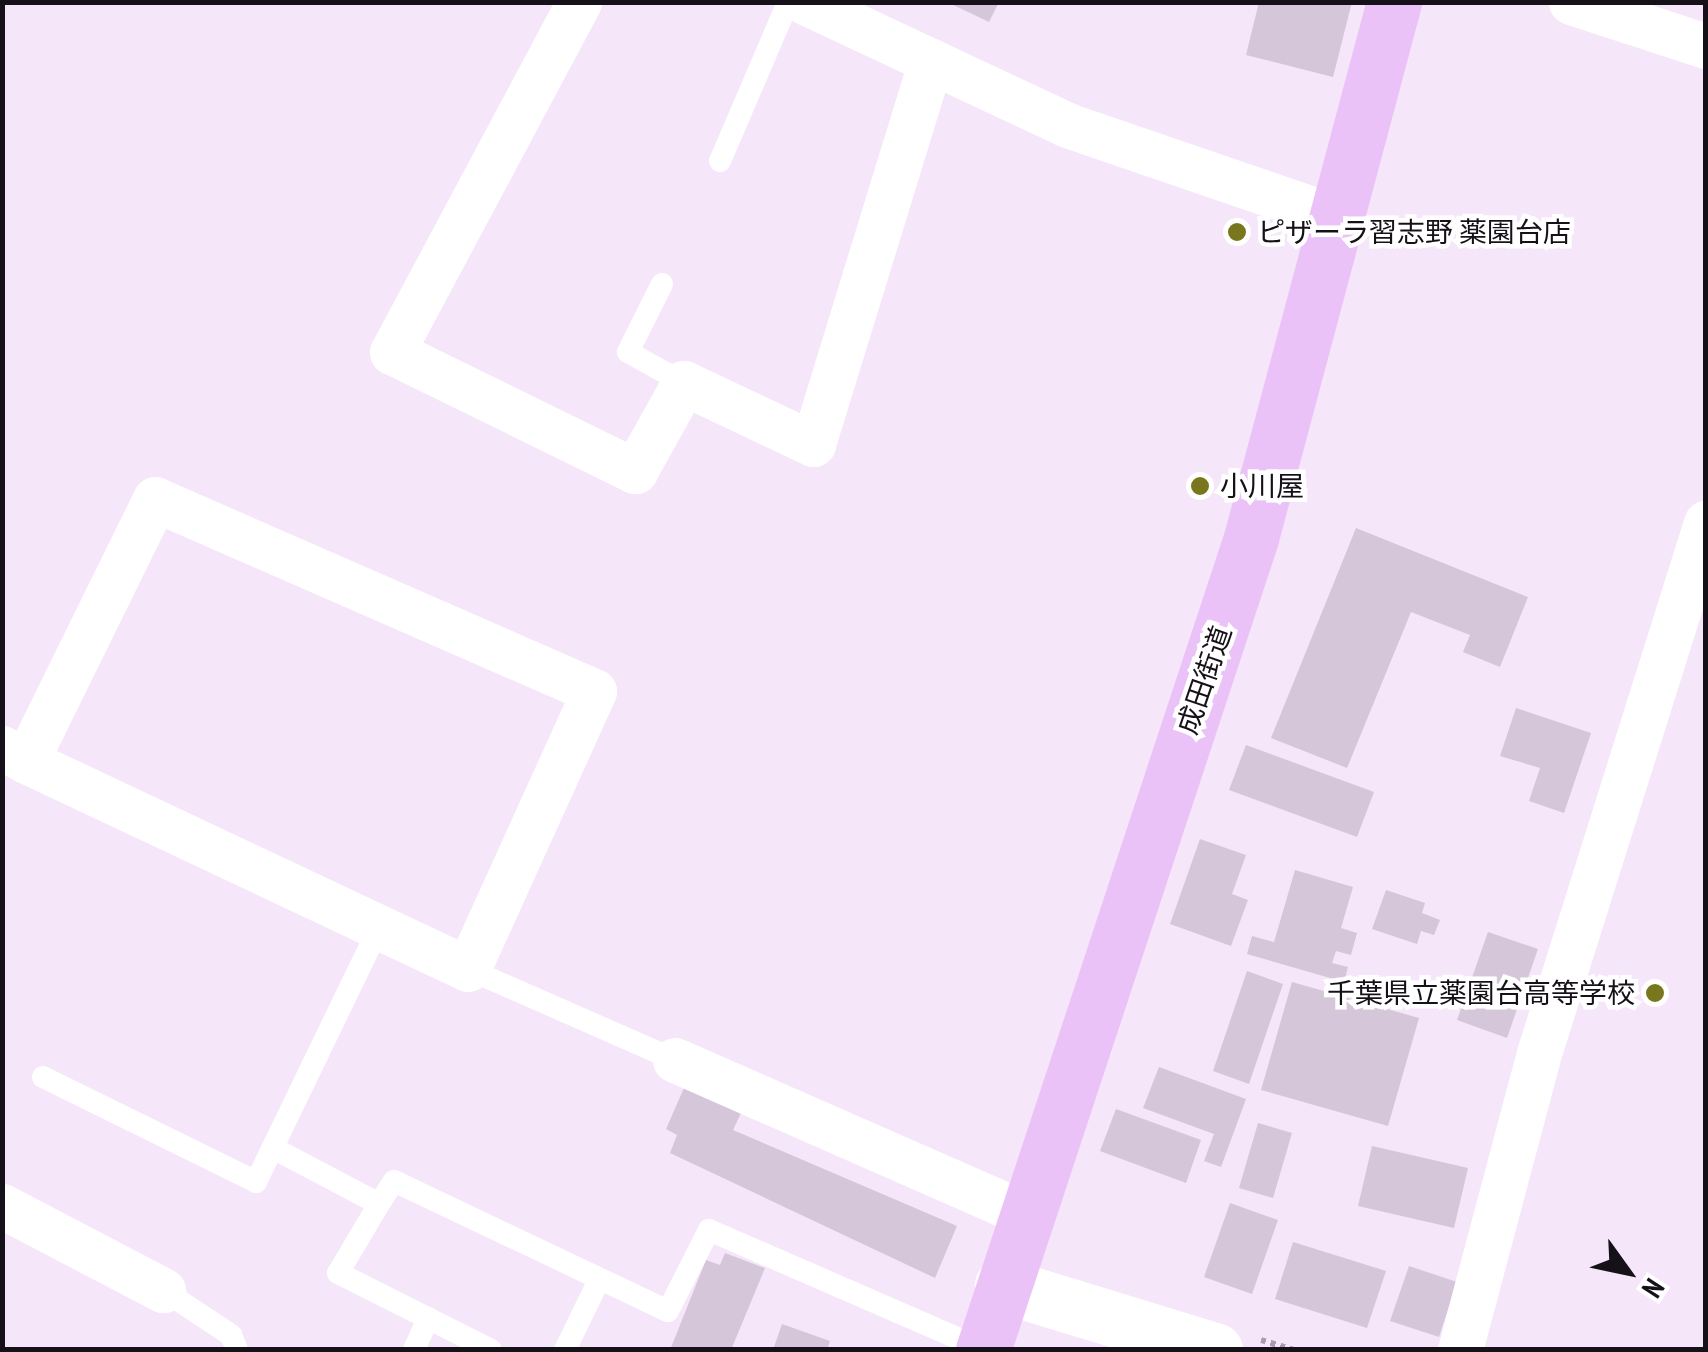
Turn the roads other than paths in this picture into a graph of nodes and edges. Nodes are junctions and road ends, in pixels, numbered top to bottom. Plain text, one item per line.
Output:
1 (579, 2) edge
2 (788, 2) edge
3 (806, 2) edge
4 (1394, 2) edge
5 (1570, 2) edge
6 (1706, 46) edge
7 (931, 62) junction
8 (720, 161) dead end
9 (1341, 219) junction
10 (662, 284) dead end
11 (684, 383) junction
12 (1706, 523) edge
13 (14, 754) edge
14 (379, 928) junction
15 (468, 968) junction
16 (675, 1060) joint
17 (43, 1077) dead end
18 (274, 1148) junction
19 (378, 1204) junction
20 (2, 1206) edge
21 (1025, 1214) junction
22 (598, 1282) junction
23 (1002, 1284) junction
24 (163, 1290) joint
25 (428, 1318) junction
26 (983, 1349) edge
27 (237, 1350) edge
28 (414, 1350) edge
29 (491, 1350) edge
30 (565, 1350) edge
31 (1215, 1350) edge
32 (1460, 1350) edge

1 - 11 street
2 - 8 lane
3 - 7 street
4 - 9 highway, 成田街道
5 - 6 street
7 - 9 street
7 - 11 street
9 - 21 highway, 成田街道
10 - 11 lane
12 - 32 street
13 - 14 street
13 - 15 street
14 - 15 street
14 - 18 lane
15 - 16 lane
16 - 21 street
17 - 18 lane
18 - 19 lane
19 - 22 lane
19 - 25 lane
20 - 24 street
21 - 23 highway, 成田街道
22 - 26 lane
22 - 30 lane
23 - 26 highway, 成田街道
23 - 31 street
24 - 27 lane
25 - 28 lane
25 - 29 lane

